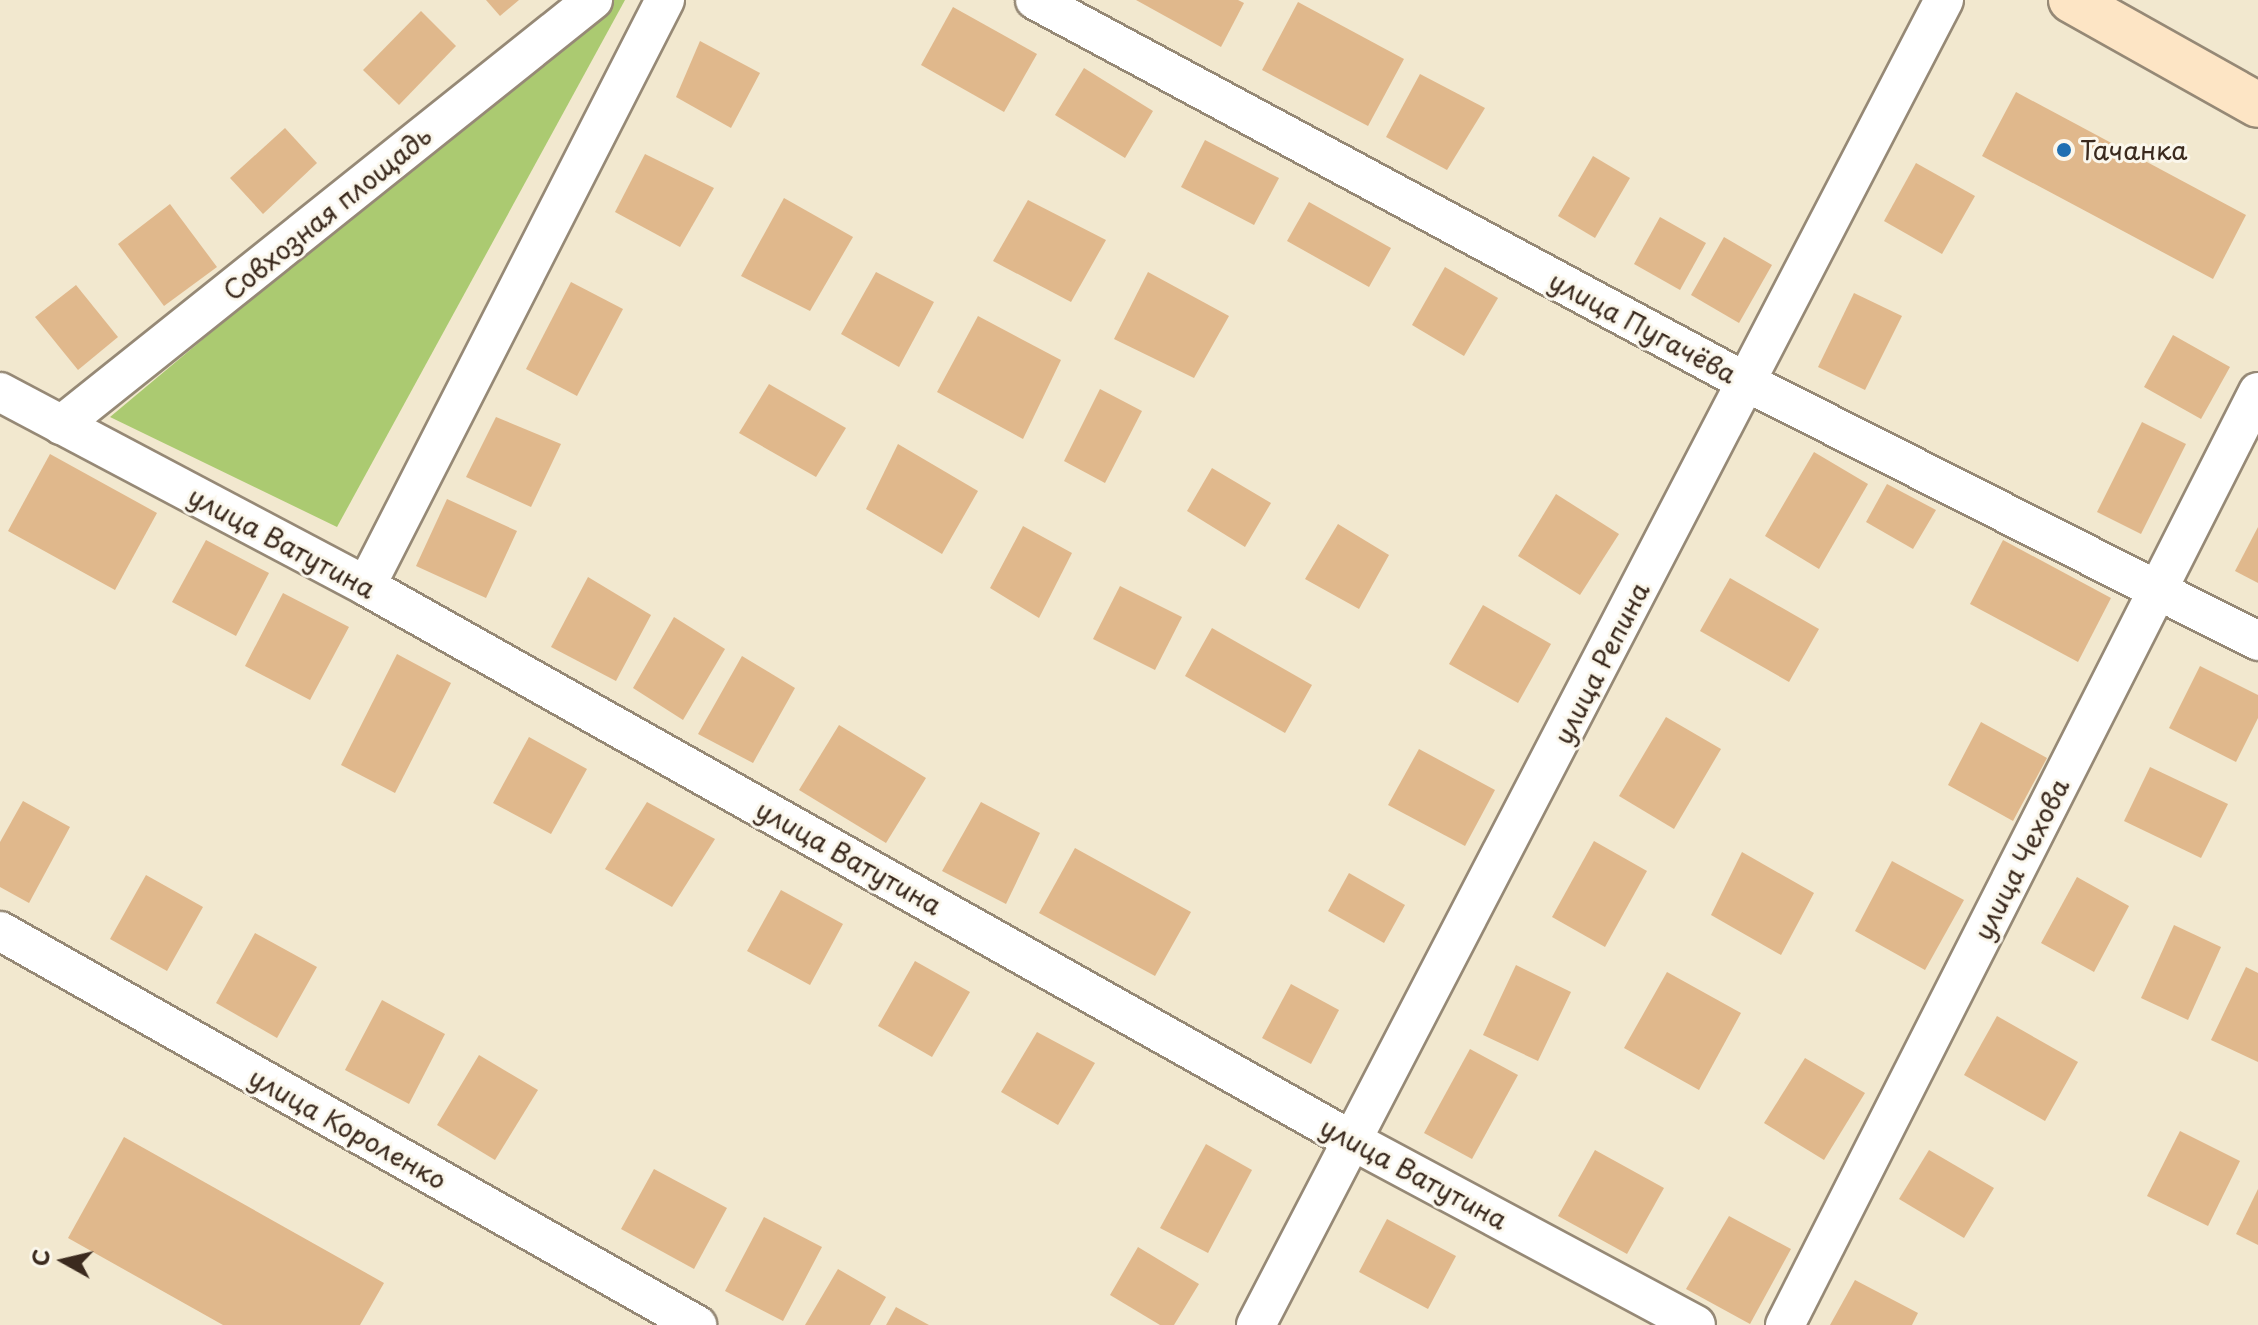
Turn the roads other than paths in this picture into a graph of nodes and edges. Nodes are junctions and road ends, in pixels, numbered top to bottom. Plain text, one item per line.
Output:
1 (593, 0) edge
2 (665, 0) edge
3 (1035, 0) edge
4 (1944, 0) edge
5 (2071, 0) edge
6 (2258, 105) edge
7 (1746, 382) junction
8 (0, 392) edge
9 (2258, 392) edge
10 (61, 425) junction
11 (366, 586) junction
12 (2158, 589) junction
13 (2258, 641) edge
14 (0, 931) edge
15 (1353, 1141) junction
16 (697, 1325) edge
17 (1256, 1325) edge
18 (1696, 1325) edge
19 (1785, 1325) edge

1 - 10 street, Совхозная площадь
2 - 11 street
3 - 7 street, улица Пугачёва
4 - 7 street, улица Репина
5 - 6 main road
7 - 12 street, улица Пугачёва
7 - 15 street, улица Репина
8 - 10 street, улица Ватутина
9 - 12 street, улица Чехова
10 - 11 street, улица Ватутина
11 - 15 street, улица Ватутина
12 - 13 street, улица Пугачёва
12 - 19 street, улица Чехова
14 - 16 street, улица Короленко
15 - 17 street, улица Репина
15 - 18 street, улица Ватутина

